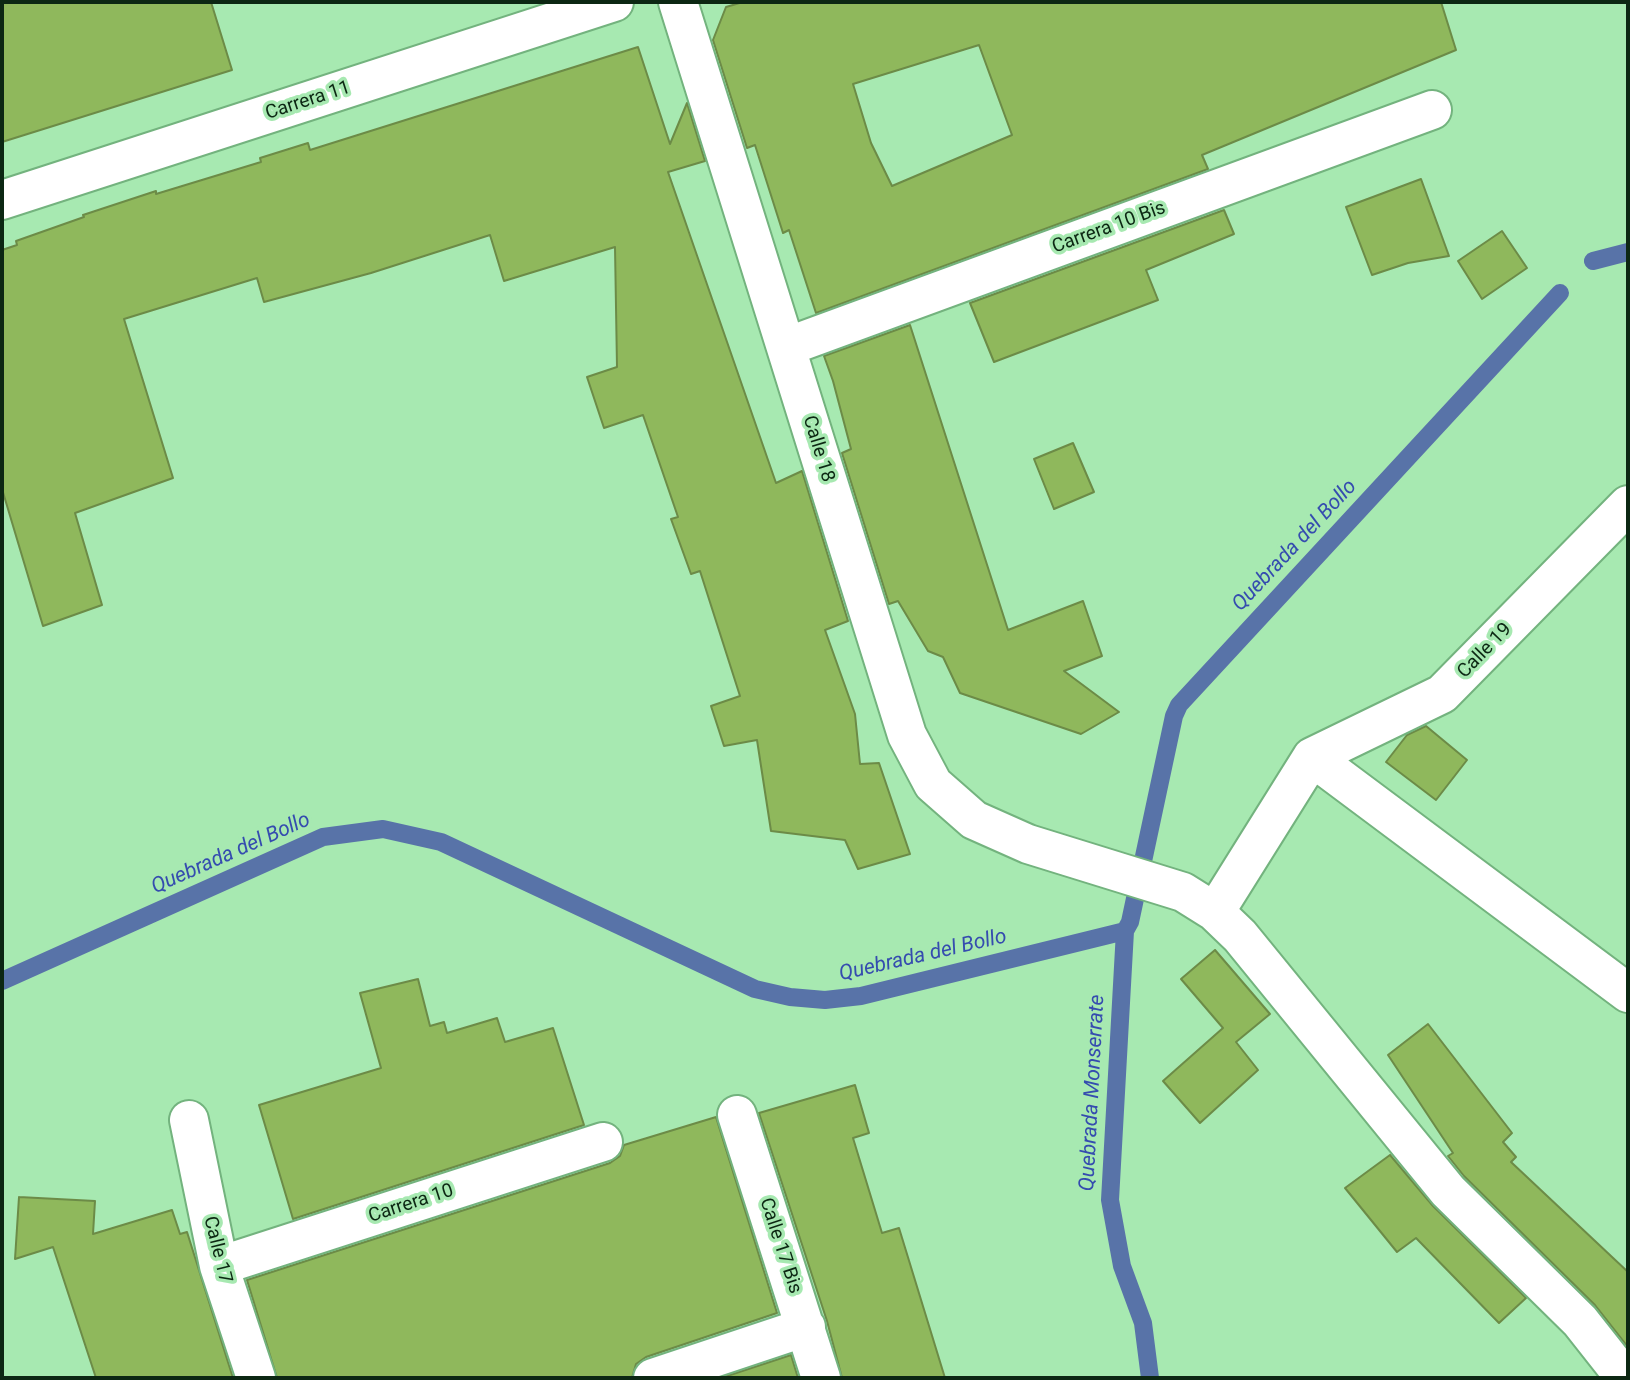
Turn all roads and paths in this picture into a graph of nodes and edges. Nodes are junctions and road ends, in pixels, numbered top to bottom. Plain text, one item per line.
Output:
1 (614, 2) edge
2 (678, 2) edge
3 (540, 13) edge
4 (1432, 110) dead end
5 (2, 200) edge
6 (786, 347) junction
7 (1628, 505) edge
8 (1312, 757) junction
9 (1215, 912) junction
10 (1628, 993) edge
11 (737, 1115) dead end
12 (189, 1120) dead end
13 (603, 1142) dead end
14 (219, 1266) junction
15 (806, 1327) junction
16 (256, 1378) edge
17 (653, 1378) edge
18 (821, 1378) edge
19 (1625, 1378) edge

1 - 3 street, Carrera 11
2 - 6 street, Calle 18
3 - 5 street, Carrera 11
4 - 6 street, Carrera 10 Bis
6 - 9 street, Calle 18
7 - 8 street, Calle 19
8 - 9 street
8 - 10 street
9 - 19 street, Calle 18
11 - 15 street, Calle 17 Bis
12 - 14 street, Calle 17
13 - 14 street, Carrera 10
14 - 16 street, Calle 17
15 - 17 street
15 - 18 street, Calle 17 Bis

